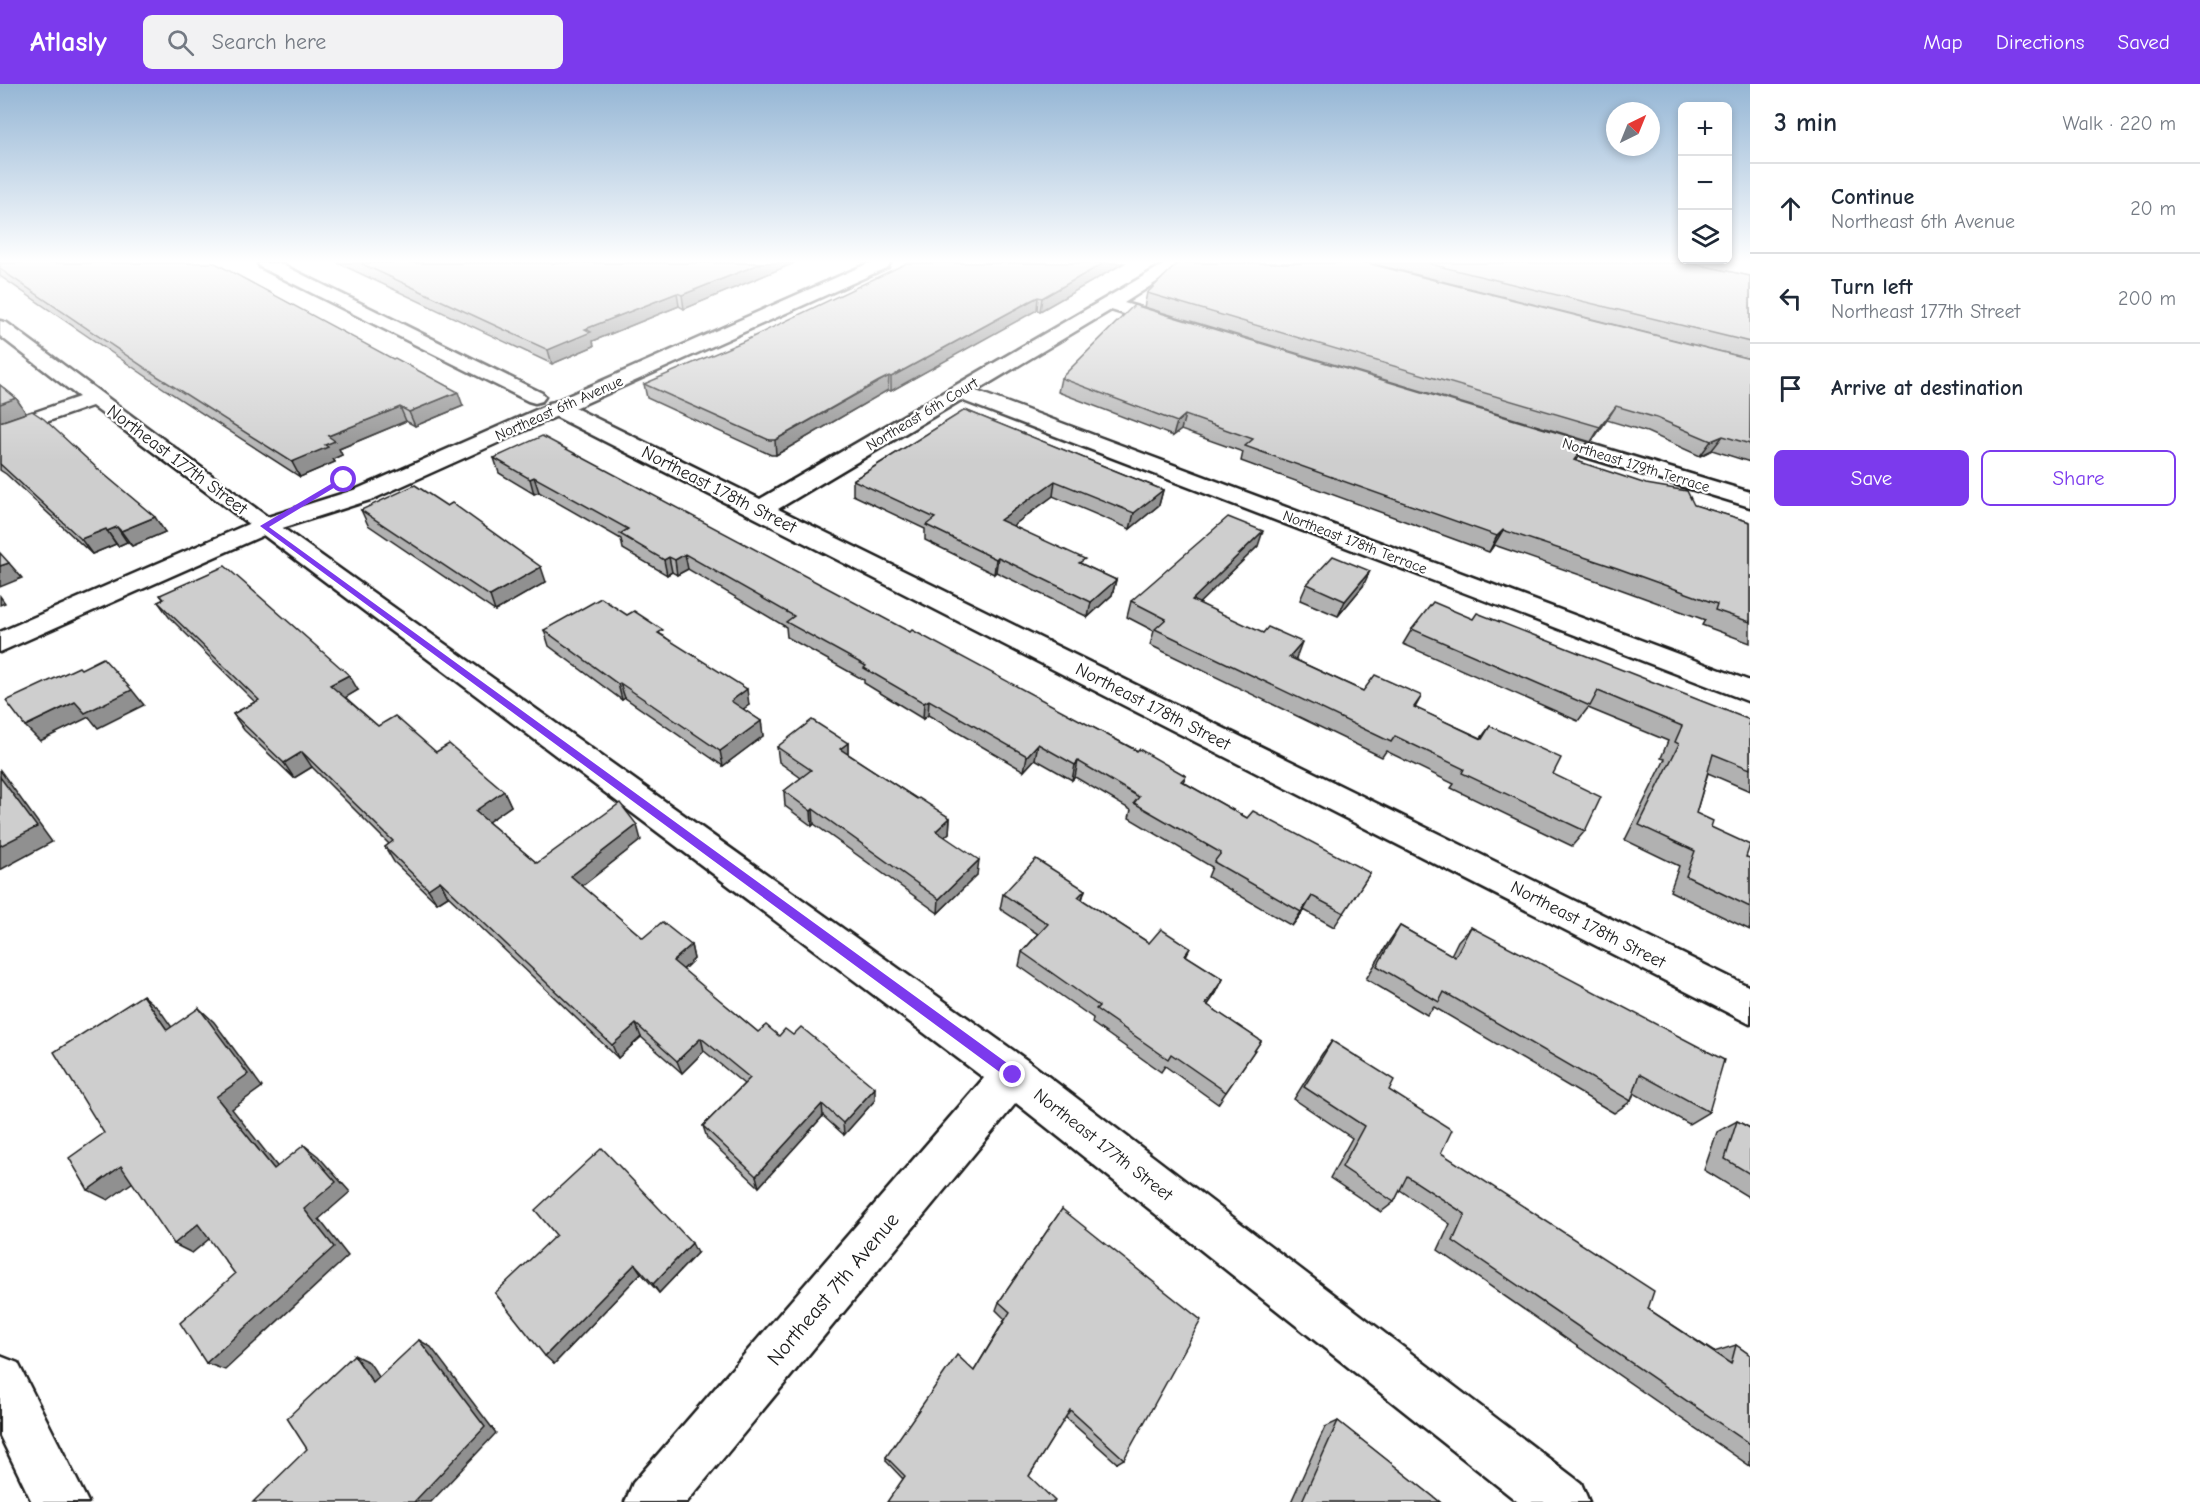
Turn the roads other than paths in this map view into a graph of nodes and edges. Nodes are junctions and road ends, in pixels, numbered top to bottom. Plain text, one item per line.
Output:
1 (3, 329) edge
2 (407, 329) edge
3 (690, 329) edge
4 (718, 329) edge
5 (1066, 329) edge
6 (579, 377) dead end
7 (960, 392) junction
8 (550, 397) junction
9 (96, 398) junction
10 (515, 406) dead end
11 (1521, 430) edge
12 (0, 431) edge
13 (411, 451) dead end
14 (1750, 500) edge
15 (759, 510) junction
16 (264, 526) junction
17 (0, 643) edge
18 (1750, 692) edge
19 (1750, 1006) edge
20 (1013, 1075) junction
21 (0, 1382) edge
22 (61, 1502) edge
23 (652, 1502) edge
24 (1562, 1502) edge

1 - 9 street, Northeast 177th Street
2 - 8 street, Northeast 178th Street
3 - 6 street, Northeast 6th Avenue
4 - 8 street, Northeast 6th Avenue
5 - 7 street, Northeast 6th Court
7 - 15 street, Northeast 6th Court
7 - 18 street, Northeast 178th Terrace
8 - 10 street, Northeast 6th Avenue
8 - 15 street, Northeast 178th Street
8 - 16 street, Northeast 6th Avenue
9 - 12 street
9 - 16 street, Northeast 177th Street
11 - 14 street, Northeast 179th Terrace
13 - 16 street, Northeast 6th Avenue
15 - 19 street, Northeast 178th Street
16 - 17 street, Northeast 6th Avenue
16 - 20 street, Northeast 177th Street
20 - 23 street, Northeast 7th Avenue
20 - 24 street, Northeast 177th Street
21 - 22 street

